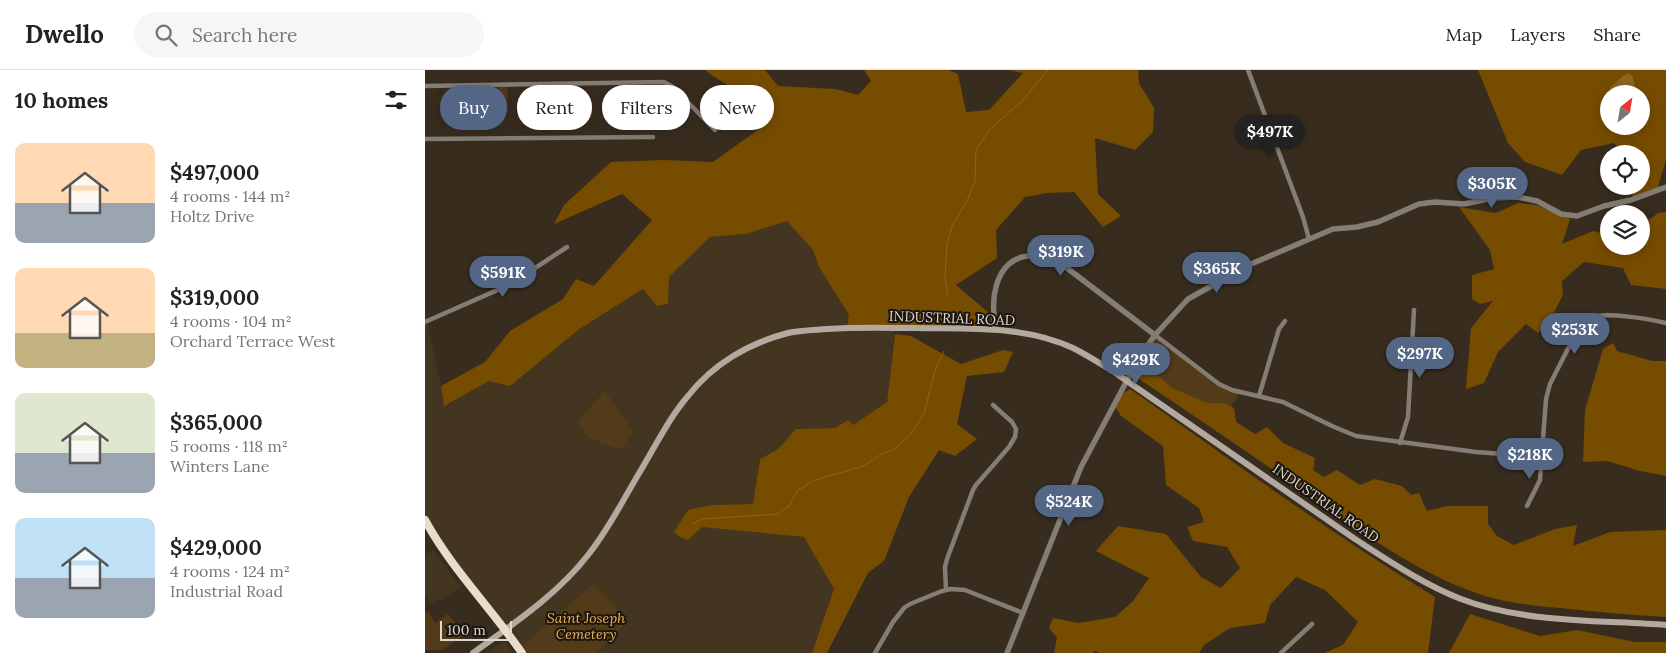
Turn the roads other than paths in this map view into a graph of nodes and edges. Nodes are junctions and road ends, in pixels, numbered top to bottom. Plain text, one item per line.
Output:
1 (1249, 70) edge
2 (425, 86) edge
3 (700, 115) edge
4 (653, 137) dead end
5 (425, 139) edge
6 (1666, 187) edge
7 (1309, 239) junction
8 (567, 247) dead end
9 (1414, 310) dead end
10 (1285, 321) dead end
11 (425, 322) edge
12 (1666, 323) edge
13 (995, 330) junction
14 (1155, 335) junction
15 (1259, 396) junction
16 (993, 405) dead end
17 (1400, 443) junction
18 (1542, 457) junction
19 (1527, 506) dead end
20 (425, 520) edge
21 (946, 590) junction
22 (1023, 613) junction
23 (1312, 624) dead end
24 (1666, 625) edge
25 (505, 630) junction
26 (473, 653) edge
27 (522, 653) edge
28 (875, 653) edge
29 (1007, 653) edge
30 (1281, 653) edge

1 - 7 street
2 - 3 street
4 - 5 street
6 - 7 street
7 - 14 street
8 - 11 street
9 - 17 street
10 - 15 street
12 - 18 street
13 - 14 street
13 - 24 main road, INDUSTRIAL ROAD
13 - 25 main road, INDUSTRIAL ROAD
14 - 15 street
14 - 22 street
15 - 17 street
16 - 21 street
17 - 18 street
18 - 19 street
20 - 25 highway
21 - 22 street
21 - 28 street
22 - 29 street
23 - 30 street
25 - 26 main road, INDUSTRIAL ROAD
25 - 27 highway

